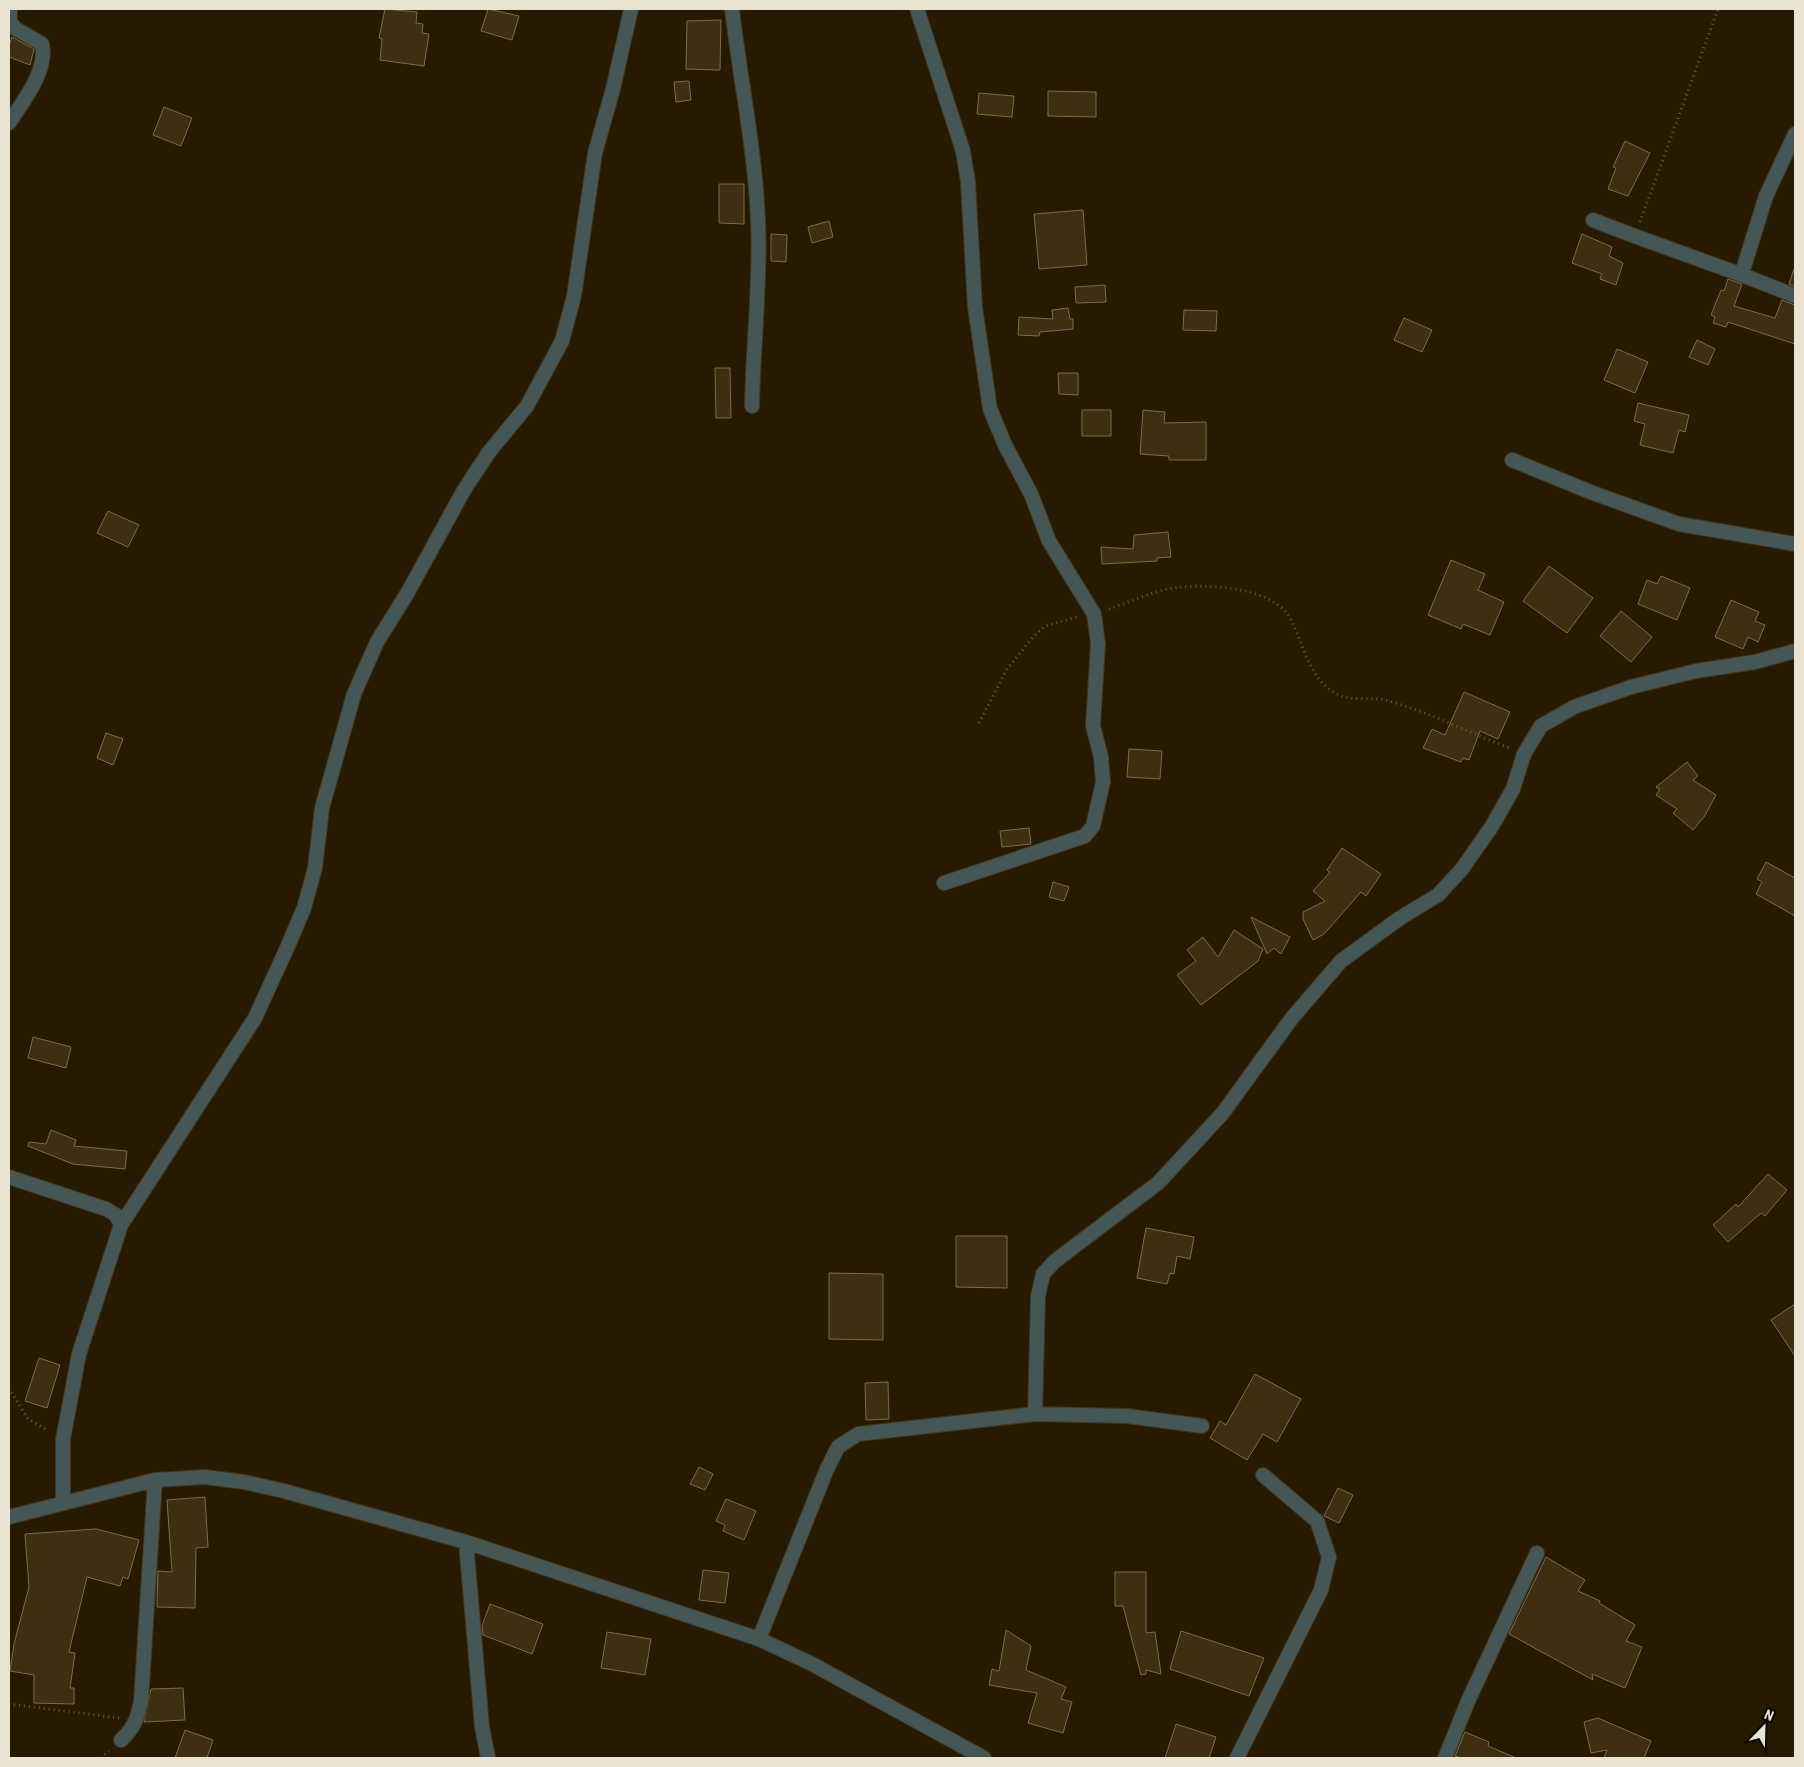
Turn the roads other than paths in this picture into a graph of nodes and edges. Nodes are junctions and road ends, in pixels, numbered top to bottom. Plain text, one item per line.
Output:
1 (631, 9) edge
2 (732, 9) edge
3 (917, 9) edge
4 (10, 18) edge
5 (9, 123) edge
6 (1795, 134) edge
7 (1592, 220) dead end
8 (1742, 273) junction
9 (1795, 296) edge
10 (752, 406) dead end
11 (1512, 460) dead end
12 (1795, 544) edge
13 (1795, 651) edge
14 (944, 883) dead end
15 (9, 1178) edge
16 (121, 1225) junction
17 (1035, 1414) junction
18 (1202, 1426) dead end
19 (1263, 1475) dead end
20 (155, 1480) junction
21 (63, 1503) junction
22 (9, 1517) edge
23 (466, 1542) junction
24 (1537, 1553) dead end
25 (759, 1639) junction
26 (121, 1740) dead end
27 (488, 1758) edge
28 (984, 1758) edge
29 (1237, 1758) edge
30 (1445, 1758) edge

1 - 16 street
2 - 10 street
3 - 14 street
4 - 5 street
6 - 8 street
7 - 8 street
8 - 9 street
11 - 12 street
13 - 17 street
15 - 16 street
16 - 21 street
17 - 18 street
17 - 25 street
19 - 29 street
20 - 21 street
20 - 23 street
20 - 26 street
21 - 22 street
23 - 25 street
23 - 27 street
24 - 30 street
25 - 28 street

